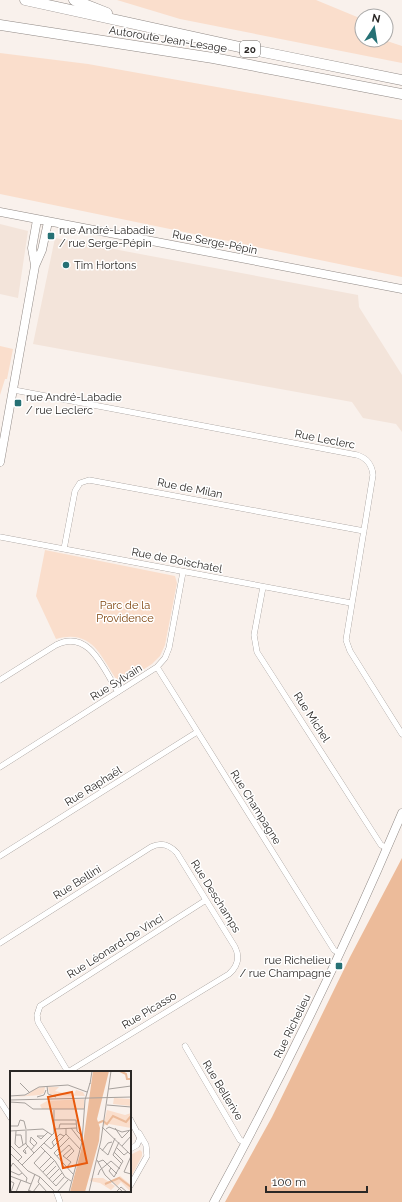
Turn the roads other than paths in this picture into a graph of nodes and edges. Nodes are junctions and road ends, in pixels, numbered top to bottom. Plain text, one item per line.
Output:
1 (25, 0) edge
2 (74, 0) edge
3 (2, 25) edge
4 (137, 25) junction
5 (402, 80) edge
6 (402, 94) edge
7 (0, 212) edge
8 (37, 220) junction
9 (48, 222) junction
10 (35, 266) junction
11 (402, 289) edge
12 (14, 390) junction
13 (0, 462) edge
14 (364, 531) junction
15 (0, 536) edge
16 (64, 549) junction
17 (183, 572) junction
18 (263, 587) junction
19 (351, 603) junction
20 (157, 668) junction
21 (0, 680) edge
22 (118, 692) junction
23 (197, 732) junction
24 (402, 734) edge
25 (0, 767) edge
26 (402, 813) edge
27 (167, 846) joint
28 (387, 848) junction
29 (0, 856) edge
30 (206, 900) junction
31 (0, 943) edge
32 (340, 954) junction
33 (237, 963) joint
34 (185, 1046) dead end
35 (67, 1071) edge
36 (70, 1071) edge
37 (0, 1100) edge
38 (10, 1116) edge
39 (131, 1121) edge
40 (139, 1133) junction
41 (246, 1143) junction
42 (131, 1148) edge
43 (131, 1185) edge
44 (59, 1192) edge
45 (60, 1202) edge
46 (214, 1202) edge

1 - 4 highway, Autoroute Jean-Lesage / 20
2 - 4 highway
3 - 6 highway, Autoroute Jean-Lesage / 20
4 - 5 highway, Autoroute Jean-Lesage / 20
7 - 8 street, Rue Serge-Pépin
8 - 9 street, Rue Serge-Pépin
8 - 10 street
9 - 10 street
9 - 11 street, Rue Serge-Pépin
10 - 12 street
12 - 13 street
12 - 14 street, Rue Leclerc
14 - 16 street, Rue de Milan
14 - 19 street, Rue Leclerc
15 - 16 street, Rue de Boischatel
16 - 17 street, Rue de Boischatel
17 - 18 street, Rue de Boischatel
17 - 20 street, Rue Sylvain
18 - 19 street, Rue de Boischatel
18 - 28 street, Rue Michel
19 - 24 street, Rue Leclerc
20 - 22 street, Rue Sylvain
20 - 23 street, Rue Champagne
21 - 22 street
22 - 25 street, Rue Sylvain
23 - 29 street, Rue Raphaël
23 - 32 street, Rue Champagne
26 - 28 street, Rue Richelieu
27 - 30 street, Rue Deschamps
27 - 31 street, Rue Bellini
28 - 32 street, Rue Richelieu
30 - 33 street, Rue Deschamps
30 - 35 street, Rue Léonard-De Vinci
32 - 41 street, Rue Richelieu
33 - 36 street, Rue Picasso
34 - 41 street, Rue Bellerive
37 - 38 street
39 - 40 street
40 - 42 street
40 - 43 street
41 - 46 street, Rue Richelieu
44 - 45 street

